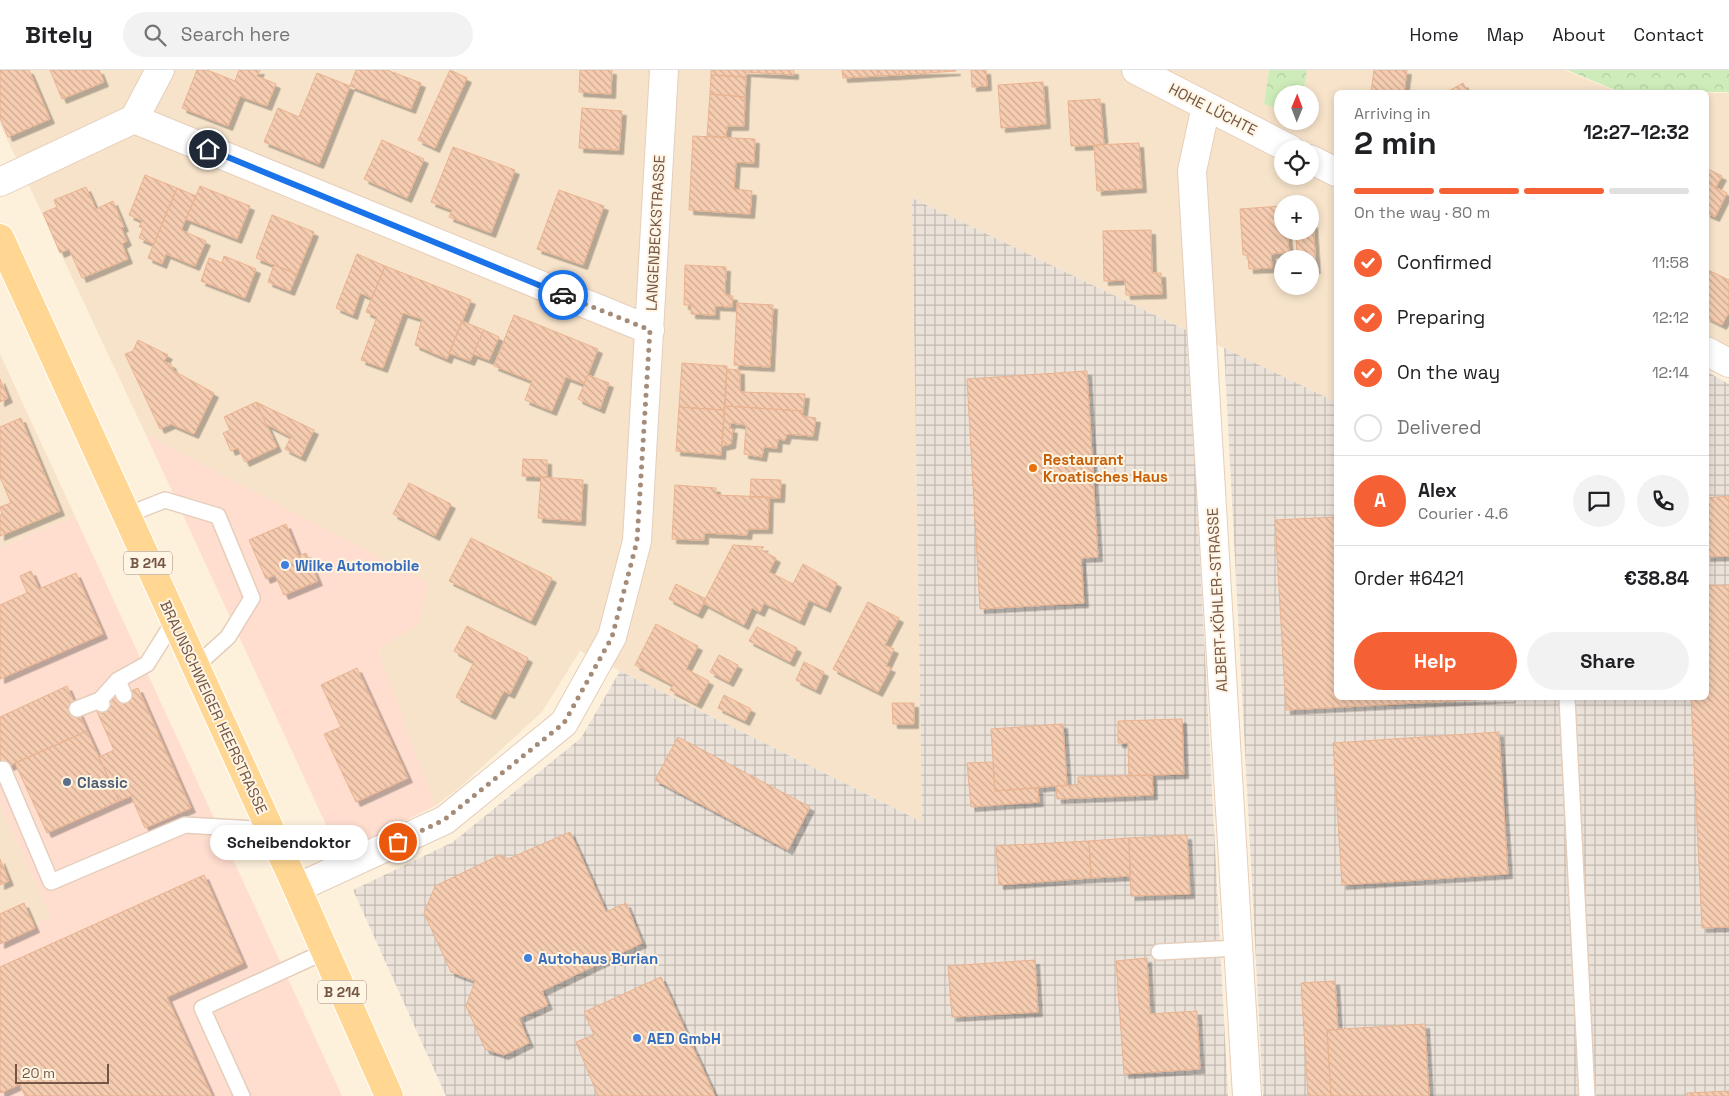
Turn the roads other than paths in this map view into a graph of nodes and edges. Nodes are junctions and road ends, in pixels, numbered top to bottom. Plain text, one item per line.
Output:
1 (160, 70) edge
2 (664, 70) edge
3 (1136, 70) edge
4 (1206, 106) junction
5 (134, 119) junction
6 (1274, 141) edge
7 (1319, 164) edge
8 (1334, 171) edge
9 (0, 182) edge
10 (0, 238) edge
11 (650, 330) junction
12 (1709, 353) edge
13 (1729, 363) edge
14 (127, 515) junction
15 (174, 621) junction
16 (196, 666) junction
17 (118, 680) junction
18 (124, 695) dead end
19 (1567, 700) edge
20 (77, 709) dead end
21 (3, 769) dead end
22 (271, 830) junction
23 (297, 888) junction
24 (1238, 948) junction
25 (324, 952) junction
26 (1159, 952) dead end
27 (242, 1096) edge
28 (389, 1096) edge
29 (1247, 1096) edge
30 (1586, 1096) edge

1 - 5 street
2 - 11 street, LANGENBECKSTRASSE
3 - 4 street, HOHE LÜCHTE
4 - 6 street, HOHE LÜCHTE
4 - 24 street, ALBERT-KÖHLER-STRASSE
5 - 9 street
5 - 11 street
7 - 8 street
10 - 14 main road, BRAUNSCHWEIGER HEERSTRASSE / B 214
11 - 23 street, LANGENBECKSTRASSE
12 - 13 street
14 - 15 main road, BRAUNSCHWEIGER HEERSTRASSE / B 214
14 - 16 lane
15 - 16 main road, BRAUNSCHWEIGER HEERSTRASSE / B 214
15 - 17 lane
16 - 22 main road, BRAUNSCHWEIGER HEERSTRASSE / B 214
17 - 18 lane
17 - 20 lane
19 - 30 lane
21 - 22 lane
22 - 23 main road, BRAUNSCHWEIGER HEERSTRASSE / B 214
23 - 25 main road, BRAUNSCHWEIGER HEERSTRASSE / B 214
24 - 26 lane
24 - 29 street, ALBERT-KÖHLER-STRASSE
25 - 27 lane
25 - 28 main road, BRAUNSCHWEIGER HEERSTRASSE / B 214

